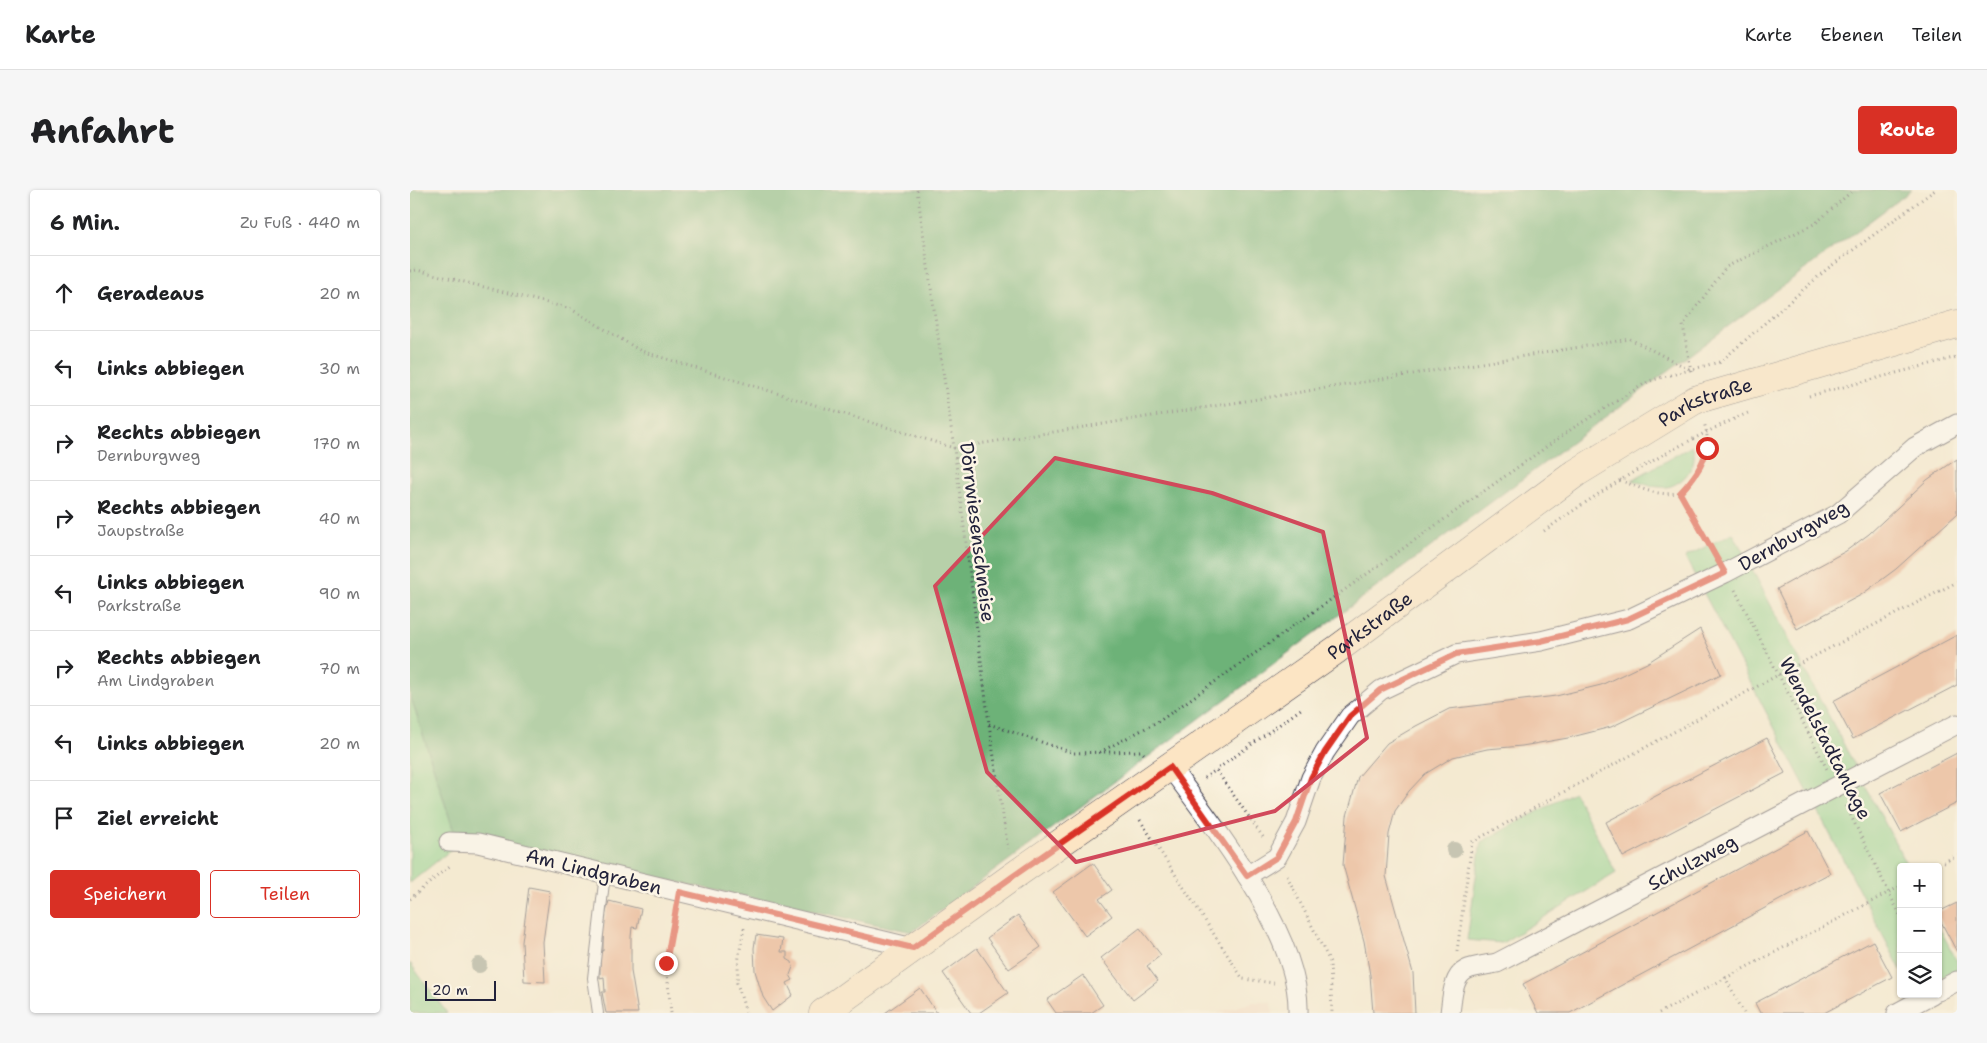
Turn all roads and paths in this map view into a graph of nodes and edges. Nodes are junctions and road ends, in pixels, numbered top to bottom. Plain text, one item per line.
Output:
1 (917, 190) edge
2 (1853, 190) edge
3 (1935, 190) edge
4 (410, 271) edge
5 (1957, 324) edge
6 (1957, 358) edge
7 (1691, 370) junction
8 (1803, 398) dead end
9 (1695, 400) junction
10 (1755, 410) dead end
11 (1957, 424) edge
12 (1707, 431) junction
13 (954, 448) junction
14 (1619, 480) junction
15 (1680, 493) junction
16 (1543, 532) dead end
17 (1725, 573) junction
18 (1957, 582) edge
19 (1778, 675) junction
20 (1302, 708) dead end
21 (989, 724) junction
22 (1957, 724) edge
23 (1100, 752) junction
24 (1167, 770) junction
25 (1836, 787) junction
26 (1126, 798) junction
27 (449, 842) dead end
28 (478, 843) junction
29 (1957, 855) edge
30 (1277, 857) junction
31 (1942, 863) edge
32 (605, 874) junction
33 (1247, 876) junction
34 (1012, 877) junction
35 (1897, 888) edge
36 (679, 892) junction
37 (1889, 893) junction
38 (410, 899) edge
39 (748, 908) junction
40 (1897, 909) edge
41 (913, 948) junction
42 (1465, 970) junction
43 (1725, 977) junction
44 (1957, 981) edge
45 (1280, 983) dead end
46 (1942, 989) edge
47 (1925, 998) edge
48 (598, 1013) edge
49 (671, 1013) edge
50 (746, 1013) edge
51 (823, 1013) edge
52 (1298, 1013) edge
53 (1332, 1013) edge
54 (1450, 1013) edge
55 (1659, 1013) edge
56 (1744, 1013) edge
57 (1897, 1013) edge

1 - 13 path, Dörrwiesenschneise
2 - 7 path
3 - 7 path
4 - 13 path
5 - 9 street, Parkstraße
6 - 8 path
7 - 9 path
7 - 13 path
7 - 23 path
9 - 24 street, Parkstraße
10 - 12 path
11 - 17 street, Dernburgweg
12 - 14 path
12 - 15 path
13 - 21 path, Dörrwiesenschneise
14 - 15 path
14 - 16 path
15 - 17 path, Wendelstadtanlage
17 - 19 path, Wendelstadtanlage
17 - 30 street, Dernburgweg
18 - 19 path
19 - 25 path, Wendelstadtanlage
19 - 42 path
20 - 30 path
21 - 23 path
21 - 34 path, Dörrwiesenschneise
22 - 25 street, Schulzweg
23 - 24 path
24 - 26 street, Parkstraße
24 - 33 street
25 - 37 path, Wendelstadtanlage
25 - 42 street, Schulzweg
26 - 34 street, Parkstraße
26 - 45 path
27 - 28 street, Am Lindgraben
28 - 32 street, Am Lindgraben
28 - 38 path
29 - 31 path
30 - 33 street, Dernburgweg
30 - 53 path
32 - 36 street, Am Lindgraben
32 - 48 lane
33 - 52 street
34 - 41 street, Parkstraße
35 - 37 path
36 - 39 street, Am Lindgraben
36 - 49 path
37 - 40 path, Wendelstadtanlage
37 - 43 path
39 - 41 street, Am Lindgraben
39 - 50 path
41 - 51 street, Parkstraße
42 - 54 street
43 - 55 path
43 - 56 path
44 - 46 street
47 - 57 street

